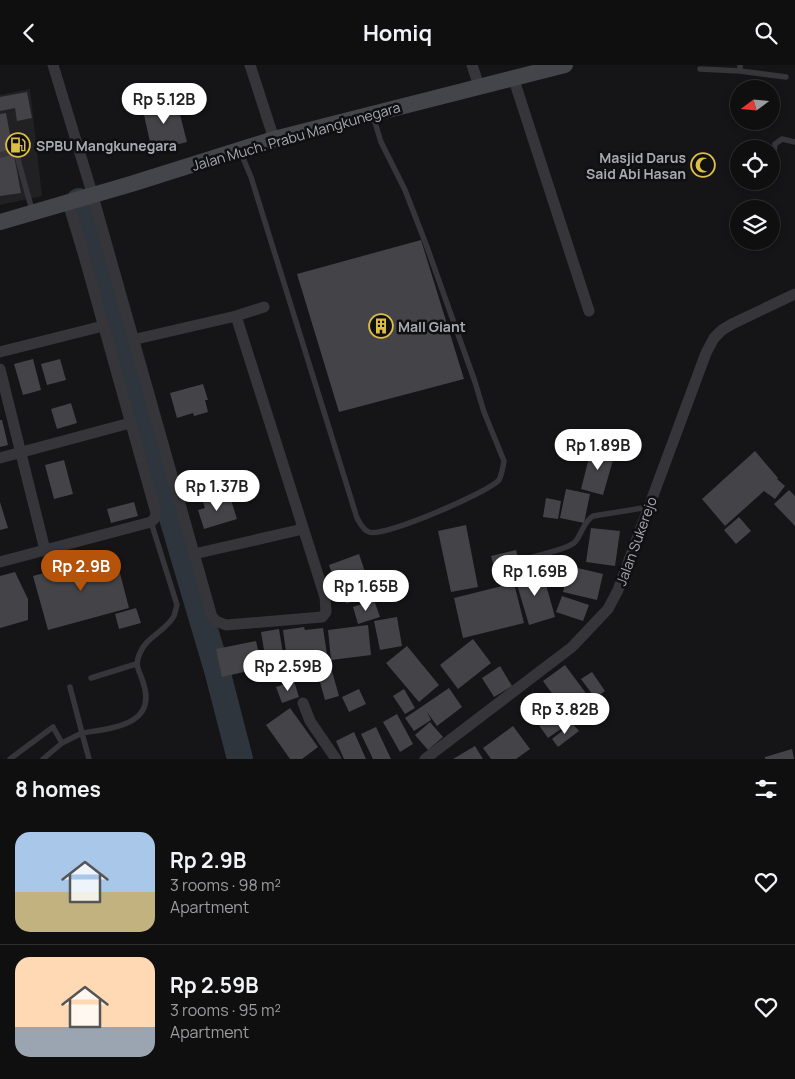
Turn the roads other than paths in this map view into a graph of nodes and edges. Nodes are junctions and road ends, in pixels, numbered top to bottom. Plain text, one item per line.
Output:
1 (53, 65) edge
2 (250, 65) edge
3 (472, 65) edge
4 (565, 65) edge
5 (740, 68) edge
6 (700, 69) dead end
7 (513, 77) junction
8 (786, 77) dead end
9 (479, 86) junction
10 (372, 113) junction
11 (274, 139) junction
12 (780, 140) edge
13 (795, 142) edge
14 (239, 149) junction
15 (0, 155) edge
16 (93, 196) junction
17 (68, 203) junction
18 (33, 212) junction
19 (0, 222) edge
20 (795, 294) edge
21 (264, 307) dead end
22 (589, 311) dead end
23 (236, 316) junction
24 (103, 326) junction
25 (132, 340) junction
26 (0, 352) edge
27 (0, 369) edge
28 (130, 423) junction
29 (22, 452) junction
30 (0, 458) edge
31 (649, 507) junction
32 (151, 522) junction
33 (303, 529) junction
34 (45, 550) junction
35 (194, 554) junction
36 (533, 557) dead end
37 (0, 562) edge
38 (136, 664) junction
39 (91, 678) dead end
40 (70, 687) dead end
41 (303, 703) dead end
42 (82, 733) junction
43 (62, 743) junction
44 (431, 757) edge
45 (10, 759) edge
46 (43, 759) edge
47 (89, 759) edge
48 (336, 759) edge

1 - 16 street
2 - 11 street
3 - 9 street
4 - 7 main road, Jalan Much. Prabu Mangkunegara
5 - 6 lane
5 - 8 lane
7 - 9 main road, Jalan Much. Prabu Mangkunegara
7 - 22 street
9 - 10 main road, Jalan Much. Prabu Mangkunegara
10 - 11 main road, Jalan Much. Prabu Mangkunegara
10 - 14 lane
11 - 14 main road, Jalan Much. Prabu Mangkunegara
12 - 13 lane
14 - 16 main road, Jalan Much. Prabu Mangkunegara
15 - 18 lane
16 - 17 main road, Jalan Much. Prabu Mangkunegara
16 - 25 street
17 - 18 main road, Jalan Much. Prabu Mangkunegara
17 - 24 street
18 - 19 main road, Jalan Much. Prabu Mangkunegara
20 - 31 street, Jalan Sukerejo
21 - 23 street
23 - 25 street
23 - 33 street
24 - 26 street
24 - 28 street
25 - 35 street
27 - 29 street
28 - 29 street
28 - 32 street
29 - 30 street
29 - 34 street
31 - 36 lane
31 - 44 street, Jalan Sukerejo
32 - 34 street
32 - 38 lane
33 - 35 street
33 - 35 street
34 - 37 street
38 - 39 lane
38 - 42 lane
40 - 42 lane
41 - 48 street
42 - 43 lane
42 - 47 lane
43 - 45 lane
43 - 46 lane

